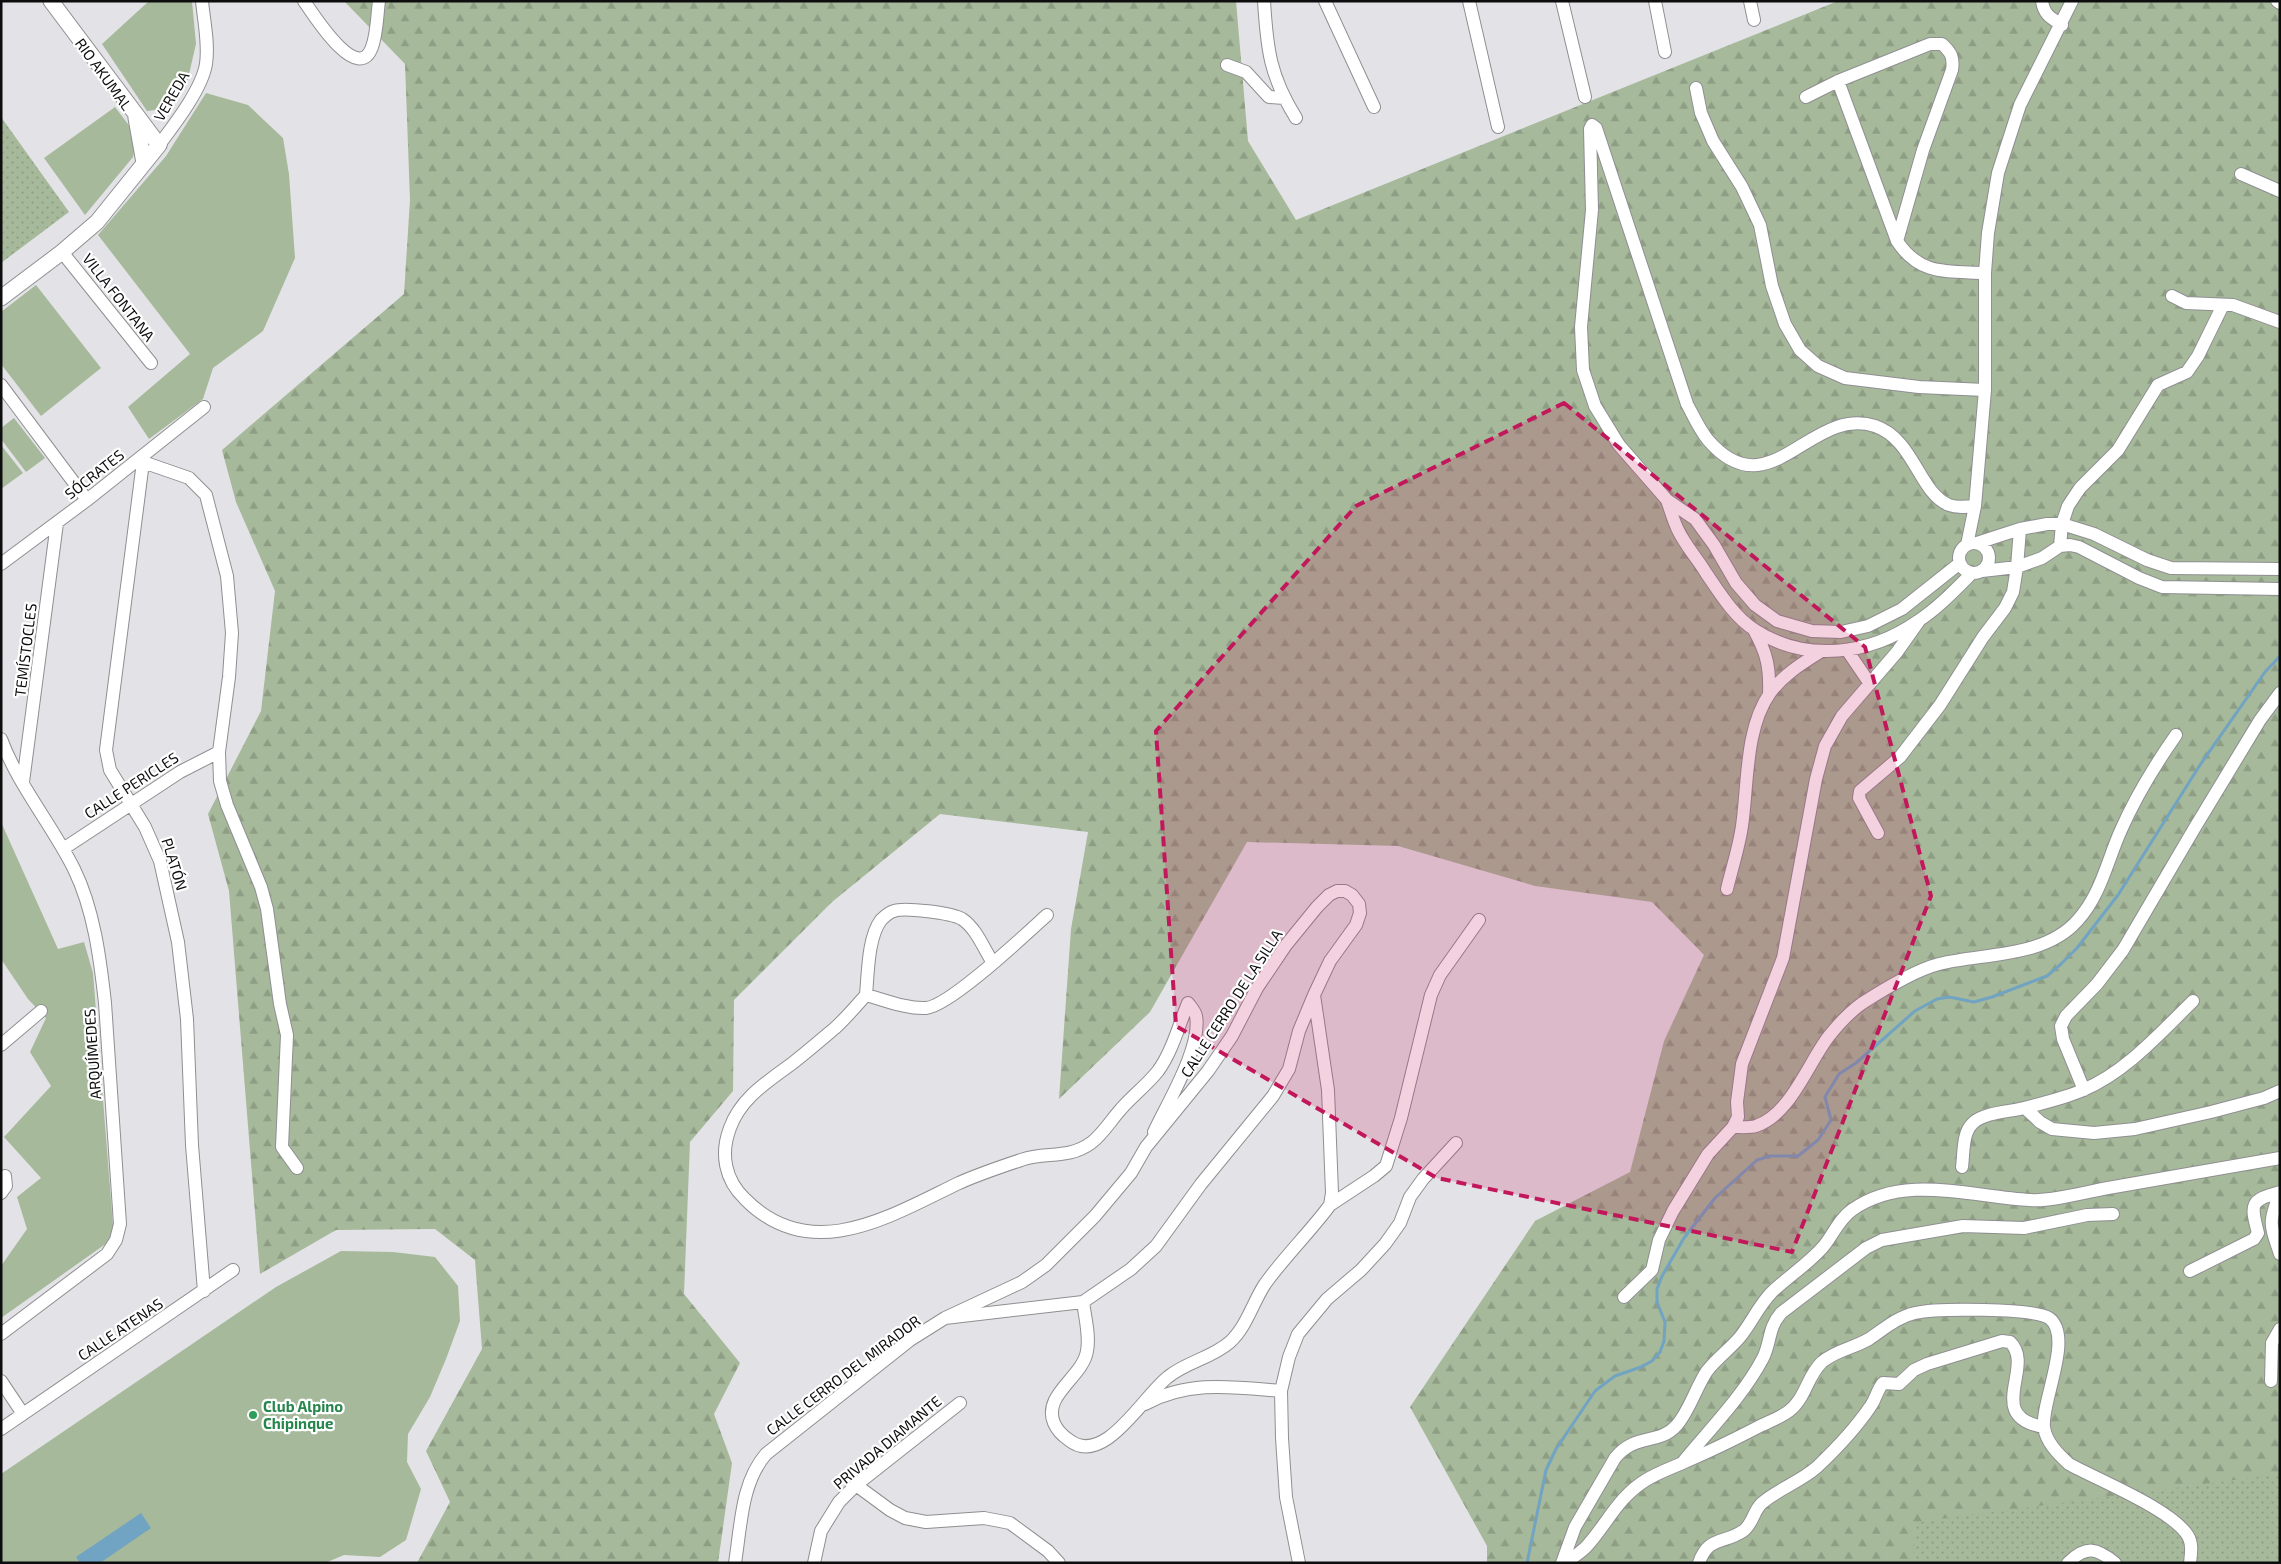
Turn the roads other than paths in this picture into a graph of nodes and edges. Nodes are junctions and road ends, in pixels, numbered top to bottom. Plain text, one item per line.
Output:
1 (51, 1) edge
2 (202, 1) edge
3 (304, 1) edge
4 (379, 1) edge
5 (1264, 1) edge
6 (1325, 1) edge
7 (1469, 1) edge
8 (1562, 1) edge
9 (1655, 1) edge
10 (1750, 1) edge
11 (2042, 1) edge
12 (2072, 1) edge
13 (1754, 20) dead end
14 (2062, 25) junction
15 (1665, 52) dead end
16 (1227, 65) dead end
17 (1838, 81) junction
18 (1696, 88) dead end
19 (1585, 97) dead end
20 (1806, 97) dead end
21 (1284, 98) junction
22 (1374, 107) dead end
23 (136, 117) junction
24 (1296, 118) dead end
25 (1498, 127) dead end
26 (159, 145) junction
27 (144, 163) junction
28 (2241, 174) dead end
29 (2280, 190) edge
30 (1897, 241) junction
31 (62, 252) junction
32 (1985, 273) junction
33 (2172, 296) dead end
34 (1, 298) edge
35 (2223, 305) junction
36 (2280, 322) edge
37 (151, 363) dead end
38 (1, 385) edge
39 (1984, 390) junction
40 (204, 407) dead end
41 (142, 460) junction
42 (88, 500) junction
43 (1667, 500) junction
44 (1975, 506) junction
45 (57, 523) junction
46 (2062, 524) junction
47 (2020, 529) junction
48 (1714, 544) junction
49 (1972, 544) junction
50 (2060, 546) junction
51 (1695, 556) junction
52 (2147, 560) junction
53 (1, 564) edge
54 (1960, 564) junction
55 (2017, 567) junction
56 (2280, 570) edge
57 (2255, 571) junction
58 (1977, 572) junction
59 (2139, 578) junction
60 (1736, 583) junction
61 (2280, 589) edge
62 (2256, 590) junction
63 (1720, 593) junction
64 (1919, 621) junction
65 (1754, 630) junction
66 (1847, 650) junction
67 (1820, 652) junction
68 (1870, 684) junction
69 (2280, 693) edge
70 (1769, 694) junction
71 (2176, 735) dead end
72 (1, 739) edge
73 (219, 752) junction
74 (23, 782) junction
75 (130, 804) junction
76 (1878, 833) dead end
77 (63, 849) junction
78 (1728, 889) dead end
79 (1047, 915) dead end
80 (1479, 920) dead end
81 (993, 963) junction
82 (866, 995) junction
83 (1314, 995) junction
84 (2193, 1001) dead end
85 (41, 1011) dead end
86 (1, 1045) edge
87 (2084, 1090) junction
88 (2280, 1091) edge
89 (2025, 1108) junction
90 (1733, 1127) junction
91 (1456, 1143) dead end
92 (1146, 1146) junction
93 (2280, 1158) edge
94 (1962, 1167) dead end
95 (297, 1168) dead end
96 (5, 1176) dead end
97 (2280, 1192) edge
98 (1, 1193) edge
99 (1330, 1205) junction
100 (2113, 1214) dead end
101 (2280, 1254) edge
102 (233, 1270) dead end
103 (2190, 1271) dead end
104 (204, 1292) junction
105 (1624, 1297) dead end
106 (1083, 1302) junction
107 (945, 1318) junction
108 (2280, 1329) edge
109 (1, 1334) edge
110 (1, 1381) edge
111 (2271, 1381) dead end
112 (1281, 1391) junction
113 (960, 1403) dead end
114 (1138, 1407) junction
115 (23, 1414) junction
116 (2044, 1427) junction
117 (1, 1429) edge
118 (1681, 1464) junction
119 (856, 1485) junction
120 (735, 1563) edge
121 (814, 1563) edge
122 (1058, 1563) edge
123 (1299, 1563) edge
124 (1564, 1563) edge
125 (1699, 1563) edge
126 (2068, 1563) edge
127 (2115, 1563) edge
128 (2190, 1563) edge

1 - 23 street, RIO AKUMAL
2 - 26 street, VEREDA
3 - 4 street
5 - 21 street
6 - 22 street
7 - 25 street
8 - 19 street
9 - 15 street
10 - 13 street
11 - 14 street
12 - 14 street
14 - 32 street
16 - 21 street
17 - 20 street
17 - 30 street
17 - 30 street
18 - 39 street
21 - 24 street
23 - 26 street, RIO AKUMAL
23 - 27 street
26 - 27 street
27 - 31 street
28 - 29 street
30 - 32 street
31 - 34 street
31 - 37 street, VILLA FONTANA
32 - 39 street
33 - 35 street
35 - 36 street
35 - 46 street
38 - 42 street
39 - 44 street
40 - 41 street, SÓCRATES
41 - 42 street, SÓCRATES
41 - 73 street
41 - 75 street, PLATÓN
42 - 45 street, SÓCRATES
43 - 44 street
43 - 48 street
43 - 51 street
44 - 49 street
45 - 53 street, SÓCRATES
45 - 74 street, TEMÍSTOCLES
46 - 47 street
46 - 50 street
46 - 52 street
47 - 49 street
47 - 55 street
48 - 51 street
48 - 60 street
49 - 54 street
49 - 58 street
50 - 55 street
50 - 59 street
51 - 63 street
52 - 57 street
52 - 59 street
54 - 58 street
54 - 60 street
55 - 58 street
55 - 76 street
56 - 57 street
57 - 62 street
58 - 64 street
59 - 62 street
60 - 63 street
61 - 62 street
63 - 65 street
64 - 66 street
64 - 68 street
65 - 67 street
65 - 70 street
66 - 67 street
66 - 68 street
67 - 70 street
68 - 90 street
69 - 87 street
70 - 78 street
71 - 90 street
72 - 74 street, ARQUÍMEDES
73 - 75 street, CALLE PERICLES
73 - 95 street
74 - 77 street, ARQUÍMEDES
75 - 77 street, CALLE PERICLES
75 - 104 street, PLATÓN
77 - 109 street, ARQUÍMEDES
79 - 81 street
80 - 99 street
81 - 82 street
81 - 82 street
82 - 92 street
83 - 92 street, CALLE CERRO DE LA SILLA
83 - 99 street
83 - 106 street, CALLE CERRO DE LA SILLA
84 - 87 street
85 - 86 street
87 - 89 street
88 - 89 street
89 - 94 street
90 - 105 street
91 - 112 street
92 - 107 street, CALLE CERRO DE LA SILLA
93 - 124 street
96 - 98 street
97 - 101 street
97 - 103 street
99 - 114 street
100 - 118 street
102 - 104 street, CALLE ATENAS
104 - 115 street, CALLE ATENAS
106 - 107 street, CALLE CERRO DEL MIRADOR
106 - 114 street
107 - 120 street, CALLE CERRO DEL MIRADOR
108 - 111 street
110 - 115 street
112 - 114 street
112 - 123 street
113 - 119 street, PRIVADA DIAMANTE
115 - 117 street, CALLE ATENAS
116 - 118 street
116 - 125 street
116 - 128 street
118 - 124 street
119 - 121 street, PRIVADA DIAMANTE
119 - 122 street
126 - 127 street

